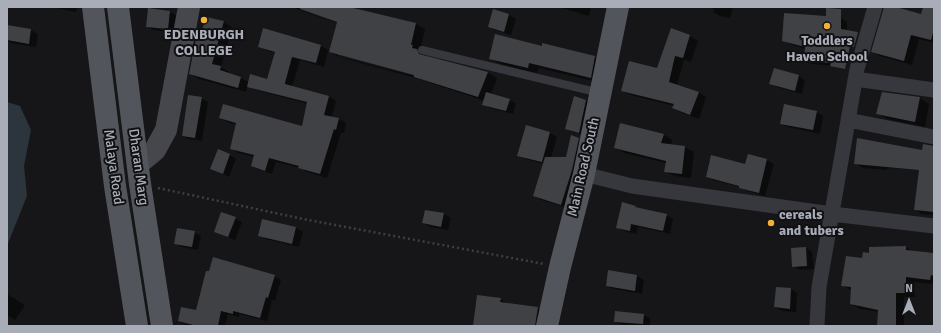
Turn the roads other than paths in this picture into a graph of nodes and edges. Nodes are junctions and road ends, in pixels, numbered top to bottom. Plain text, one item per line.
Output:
1 (93, 7) edge
2 (118, 7) edge
3 (189, 7) edge
4 (618, 7) edge
5 (875, 7) edge
6 (422, 50) dead end
7 (855, 79) junction
8 (934, 90) edge
9 (600, 93) junction
10 (848, 120) junction
11 (934, 137) edge
12 (139, 174) junction
13 (584, 174) junction
14 (832, 214) junction
15 (934, 226) edge
16 (138, 326) edge
17 (162, 326) edge
18 (547, 326) edge
19 (816, 326) edge

1 - 16 main road, Malaya Road
2 - 12 main road, Dharan Marg
3 - 12 street
4 - 9 main road, Main Road South
5 - 7 street
6 - 9 lane
7 - 8 street
7 - 10 street
9 - 13 main road, Main Road South
10 - 11 street
10 - 14 street
12 - 17 main road, Dharan Marg
13 - 14 street
13 - 18 main road, Main Road South
14 - 15 street
14 - 19 street

